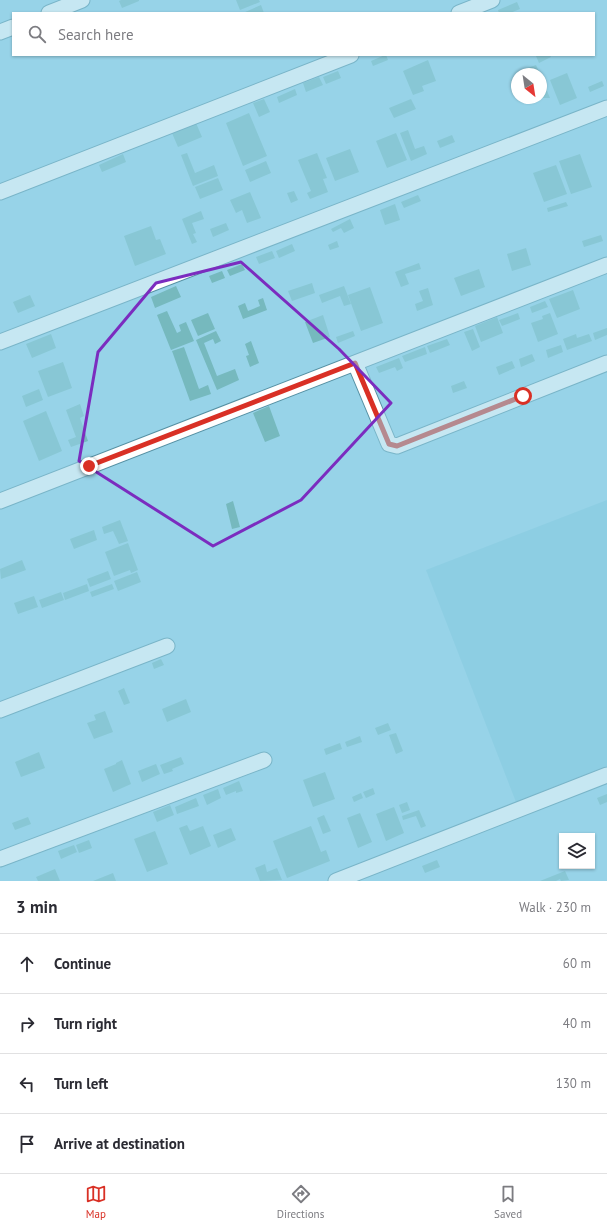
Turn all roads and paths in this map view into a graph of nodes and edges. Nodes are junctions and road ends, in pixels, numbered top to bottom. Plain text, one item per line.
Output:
1 (82, 0) edge
2 (492, 0) edge
3 (52, 12) edge
4 (462, 12) edge
5 (12, 27) edge
6 (0, 32) edge
7 (348, 56) edge
8 (607, 108) edge
9 (0, 192) edge
10 (607, 265) edge
11 (0, 342) edge
12 (355, 363) junction
13 (607, 363) edge
14 (0, 501) edge
15 (167, 646) dead end
16 (0, 710) edge
17 (264, 760) dead end
18 (607, 775) edge
19 (0, 859) edge
20 (336, 881) edge

1 - 3 street
2 - 4 street
5 - 6 street
7 - 9 street
8 - 11 street
10 - 12 street
12 - 13 street
12 - 14 street
15 - 16 street
17 - 19 street
18 - 20 street

